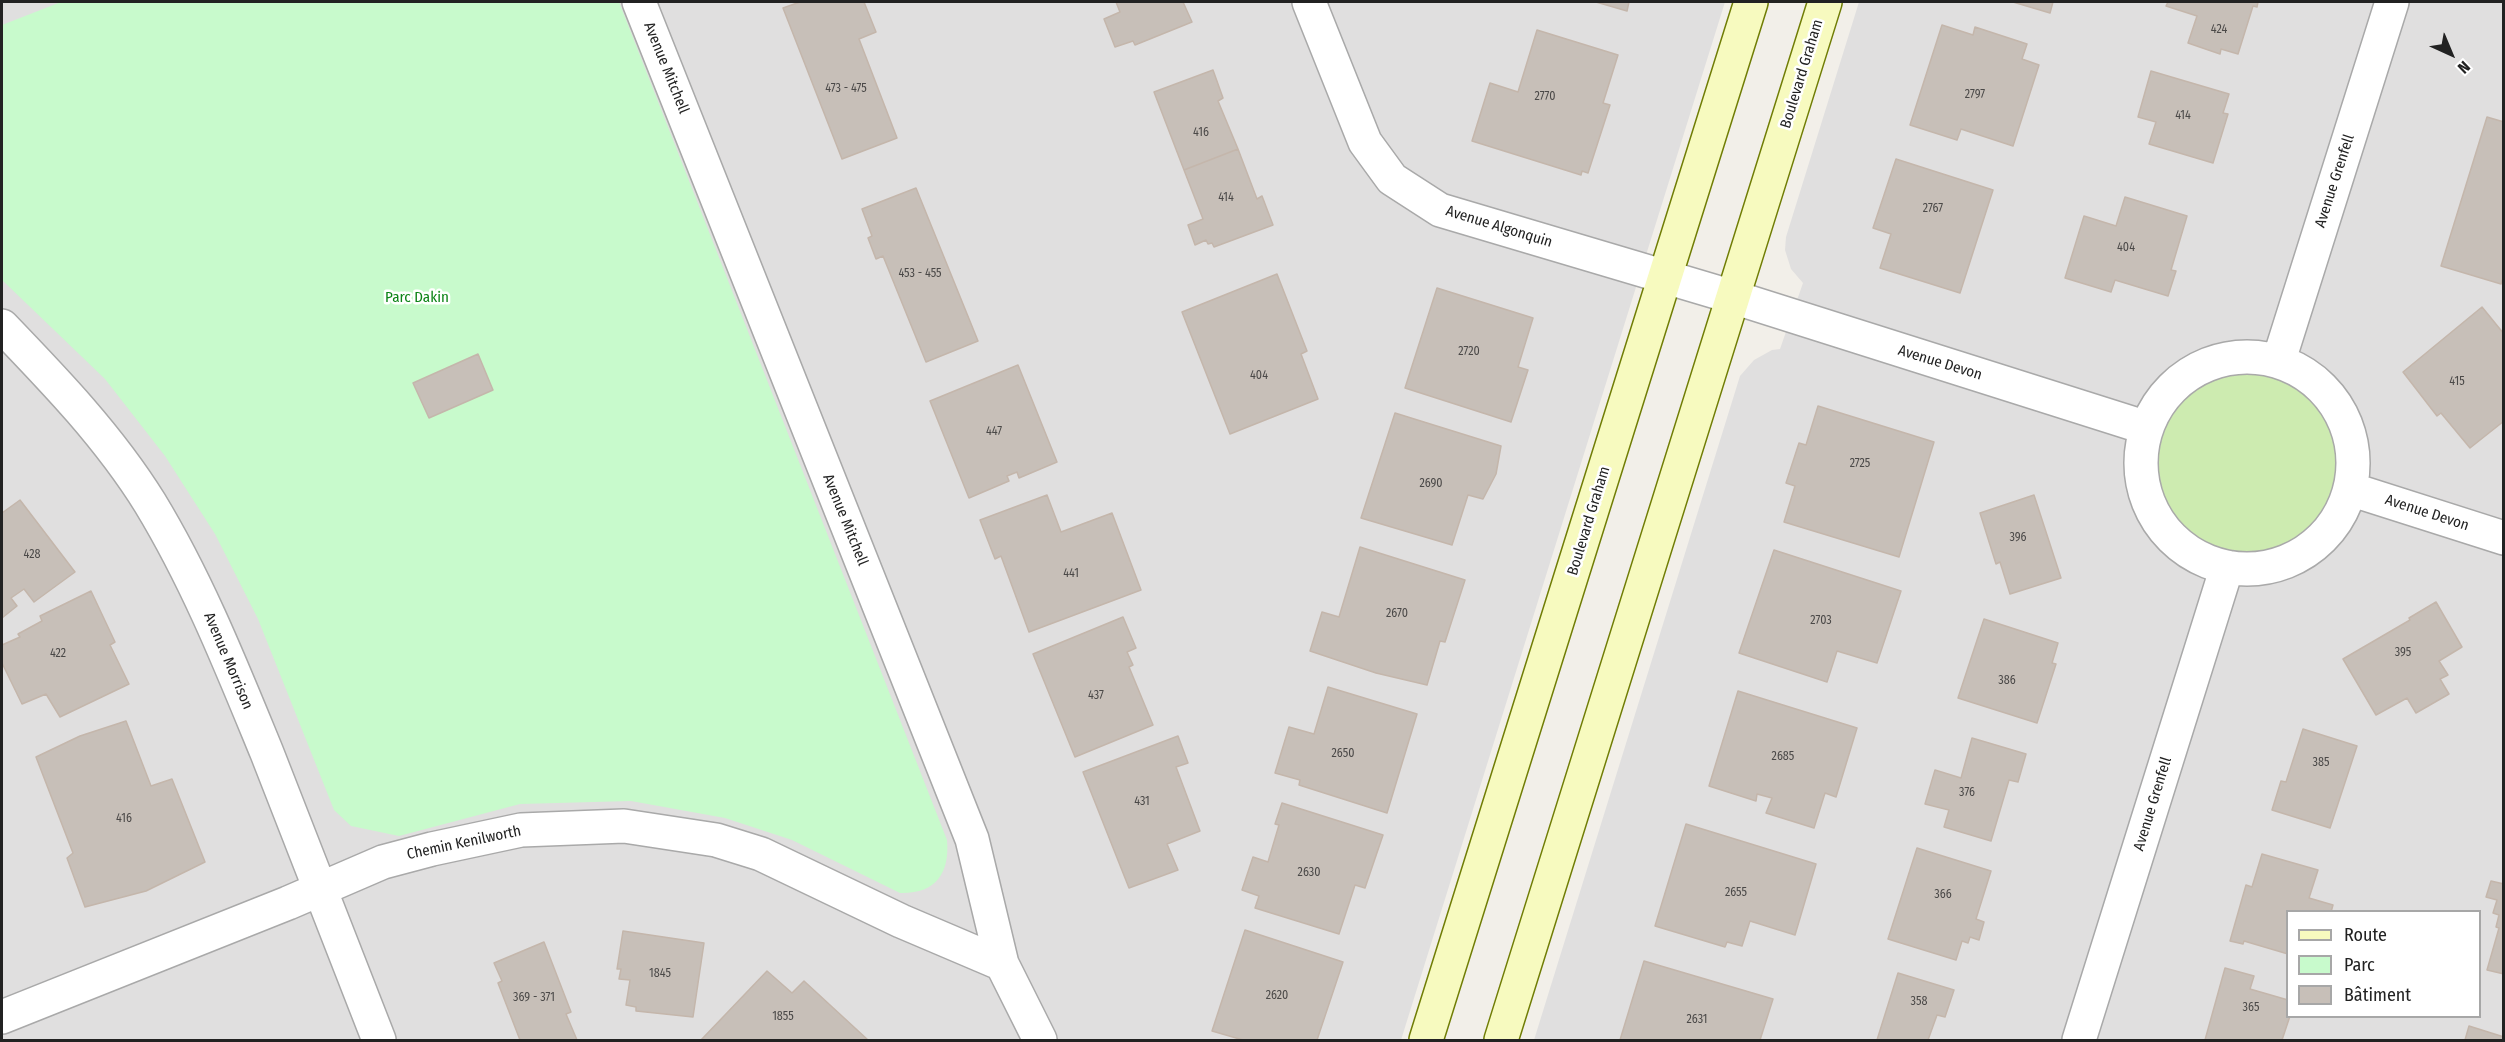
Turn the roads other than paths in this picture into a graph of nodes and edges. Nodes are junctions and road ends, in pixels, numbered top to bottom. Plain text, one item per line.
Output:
1 (639, 2) edge
2 (1309, 2) edge
3 (1751, 2) edge
4 (1825, 2) edge
5 (2392, 2) edge
6 (1666, 278) junction
7 (1732, 297) junction
8 (2, 326) edge
9 (2279, 360) junction
10 (2147, 428) junction
11 (2350, 489) junction
12 (2504, 538) edge
13 (2227, 567) junction
14 (319, 890) junction
15 (1002, 964) junction
16 (2, 1017) edge
17 (379, 1041) edge
18 (1040, 1041) edge
19 (1426, 1041) edge
20 (1501, 1041) edge
21 (2079, 1041) edge

1 - 15 street, Avenue Mitchell
2 - 6 street, Avenue Algonquin
3 - 6 street, Boulevard Graham
4 - 7 street, Boulevard Graham
5 - 9 street, Avenue Grenfell
6 - 7 street, Avenue Algonquin
6 - 19 street, Boulevard Graham
7 - 10 street, Avenue Devon
7 - 20 street, Boulevard Graham
8 - 14 street, Avenue Morrison
9 - 10 street
9 - 11 street
10 - 13 street
11 - 12 street, Avenue Devon
11 - 13 street
13 - 21 street, Avenue Grenfell
14 - 15 street, Chemin Kenilworth
14 - 16 street, Chemin Kenilworth
14 - 17 street, Avenue Morrison
15 - 18 street, Avenue Mitchell

